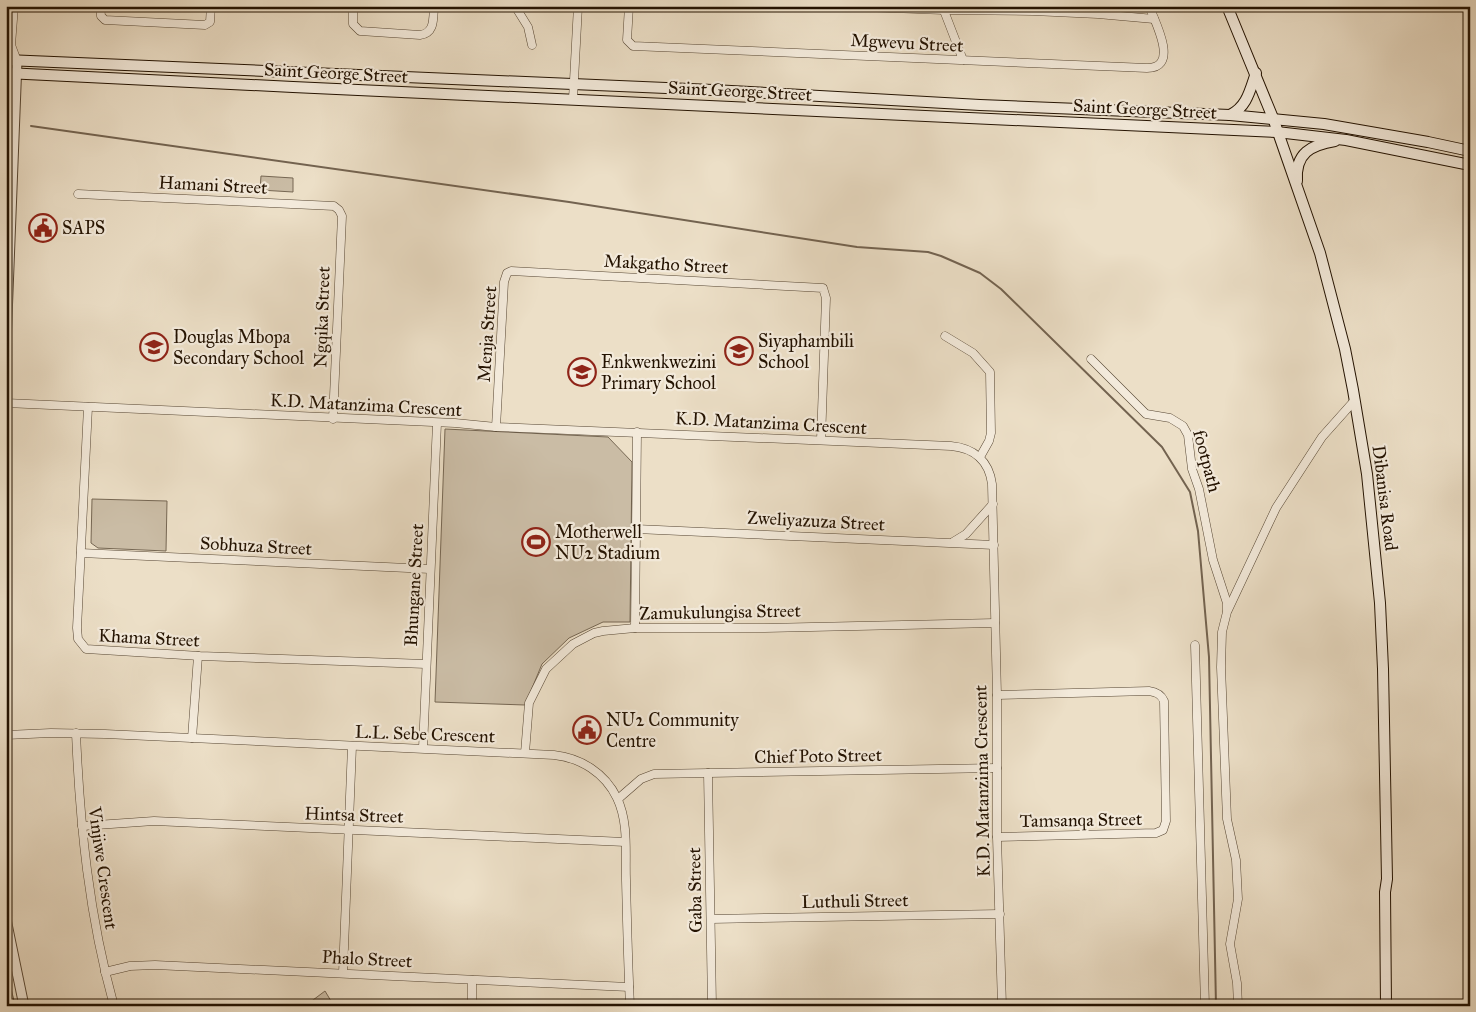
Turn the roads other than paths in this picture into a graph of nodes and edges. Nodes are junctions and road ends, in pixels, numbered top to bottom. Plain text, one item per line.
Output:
1 (14, 6) edge
2 (100, 6) edge
3 (211, 6) edge
4 (353, 6) edge
5 (434, 6) edge
6 (515, 6) edge
7 (578, 6) edge
8 (629, 6) edge
9 (837, 6) edge
10 (1149, 6) edge
11 (1227, 6) edge
12 (869, 7) edge
13 (943, 8) edge
14 (1091, 10) edge
15 (1154, 19) junction
16 (12, 45) junction
17 (532, 45) dead end
18 (6, 55) edge
19 (11, 60) edge
20 (963, 60) junction
21 (11, 73) edge
22 (1256, 74) junction
23 (574, 84) junction
24 (573, 99) junction
25 (1230, 115) junction
26 (1273, 118) junction
27 (1277, 132) junction
28 (1346, 140) junction
29 (1470, 151) edge
30 (1470, 165) edge
31 (1298, 193) junction
32 (78, 194) dead end
33 (342, 216) joint
34 (507, 273) joint
35 (946, 336) dead end
36 (6, 343) edge
37 (1091, 359) dead end
38 (1355, 400) junction
39 (6, 403) edge
40 (88, 407) junction
41 (333, 419) junction
42 (437, 423) junction
43 (496, 427) junction
44 (637, 432) junction
45 (821, 440) junction
46 (980, 456) junction
47 (993, 504) junction
48 (636, 529) junction
49 (1470, 533) edge
50 (952, 543) junction
51 (994, 545) junction
52 (81, 553) junction
53 (430, 569) junction
54 (1470, 602) edge
55 (1228, 612) junction
56 (995, 622) junction
57 (635, 628) junction
58 (1195, 645) dead end
59 (198, 656) junction
60 (426, 664) junction
61 (997, 695) junction
62 (76, 733) junction
63 (6, 735) edge
64 (192, 738) junction
65 (352, 746) junction
66 (423, 748) junction
67 (525, 753) junction
68 (997, 768) junction
69 (708, 773) junction
70 (618, 800) junction
71 (82, 826) junction
72 (349, 829) junction
73 (997, 837) junction
74 (625, 842) junction
75 (1387, 879) junction
76 (1000, 914) junction
77 (6, 919) edge
78 (711, 919) junction
79 (105, 972) junction
80 (343, 973) junction
81 (472, 980) junction
82 (629, 987) junction
83 (6, 989) edge
84 (10, 1006) edge
85 (24, 1006) edge
86 (114, 1006) edge
87 (472, 1006) edge
88 (630, 1006) edge
89 (712, 1006) edge
90 (1002, 1006) edge
91 (1205, 1006) edge
92 (1238, 1006) edge
93 (1386, 1006) edge
94 (1392, 1006) edge

1 - 16 street
2 - 3 street
4 - 5 street
6 - 17 street
7 - 23 street
8 - 20 street, Mgwevu Street
9 - 12 street
10 - 15 street, Mgwevu Street
11 - 22 main road, Dibanisa Road
12 - 13 street
13 - 14 street
13 - 20 street
14 - 15 street
15 - 20 street, Mgwevu Street
16 - 18 street
16 - 19 street
19 - 21 street
19 - 23 main road, Saint George Street
21 - 24 main road, Saint George Street
21 - 36 street
22 - 25 main road
22 - 26 main road, Dibanisa Road
23 - 24 street
23 - 25 main road, Saint George Street
24 - 27 main road, Saint George Street
25 - 26 main road, Saint George Street
26 - 27 main road, Dibanisa Road
26 - 29 main road, Saint George Street
27 - 28 main road, Saint George Street
27 - 31 main road, Dibanisa Road
28 - 30 main road, Saint George Street
28 - 31 main road
31 - 38 main road, Dibanisa Road
32 - 33 street, Hamani Street
33 - 41 street, Ngqika Street
34 - 43 street, Menja Street
34 - 45 street, Makgatho Street
35 - 46 street
37 - 55 street, footpath
38 - 55 street
38 - 75 main road, Dibanisa Road
39 - 40 street, K.D. Matanzima Crescent
40 - 41 street, K.D. Matanzima Crescent
40 - 52 street, Khama Street
41 - 42 street, K.D. Matanzima Crescent
42 - 43 street, K.D. Matanzima Crescent
42 - 53 street, Bhungane Street
43 - 44 street, K.D. Matanzima Crescent
44 - 45 street, K.D. Matanzima Crescent
44 - 48 street
45 - 46 street, K.D. Matanzima Crescent
46 - 47 street, K.D. Matanzima Crescent
47 - 50 street
47 - 51 street, K.D. Matanzima Crescent
48 - 50 street, Zweliyazuza Street
48 - 57 street
49 - 54 main road
50 - 51 street, Zweliyazuza Street
51 - 56 street, K.D. Matanzima Crescent
52 - 53 street, Sobhuza Street
52 - 59 street, Khama Street
53 - 60 street, Bhungane Street
55 - 92 street
56 - 57 street, Zamukulungisa Street
56 - 61 street, K.D. Matanzima Crescent
57 - 67 street, Zamukulungisa Street
58 - 91 street
59 - 60 street, Khama Street
59 - 64 street
60 - 66 street, Bhungane Street
61 - 68 street, K.D. Matanzima Crescent
61 - 73 street, Tamsanqa Street
62 - 63 street, L.L. Sebe Crescent
62 - 64 street, L.L. Sebe Crescent
62 - 71 street, Vinjiwe Crescent
64 - 65 street, L.L. Sebe Crescent
65 - 66 street, L.L. Sebe Crescent
65 - 72 street
66 - 67 street, L.L. Sebe Crescent
67 - 70 street, L.L. Sebe Crescent
68 - 69 street, Chief Poto Street
68 - 73 street, K.D. Matanzima Crescent
69 - 70 street, Chief Poto Street
69 - 78 street, Gaba Street
70 - 74 street, L.L. Sebe Crescent
71 - 72 street, Hintsa Street
71 - 79 street, Vinjiwe Crescent
72 - 74 street, Hintsa Street
72 - 80 street
73 - 76 street, K.D. Matanzima Crescent
74 - 82 street, L.L. Sebe Crescent
75 - 93 main road, Dibanisa Road
75 - 94 main road, Dibanisa Road
76 - 78 street, Luthuli Street
76 - 90 street, K.D. Matanzima Crescent
77 - 85 street
78 - 89 street, Gaba Street
79 - 80 street, Phalo Street
79 - 86 street, Vinjiwe Crescent
80 - 81 street, Phalo Street
81 - 82 street, Phalo Street
81 - 87 street
82 - 88 street, L.L. Sebe Crescent
83 - 84 street

